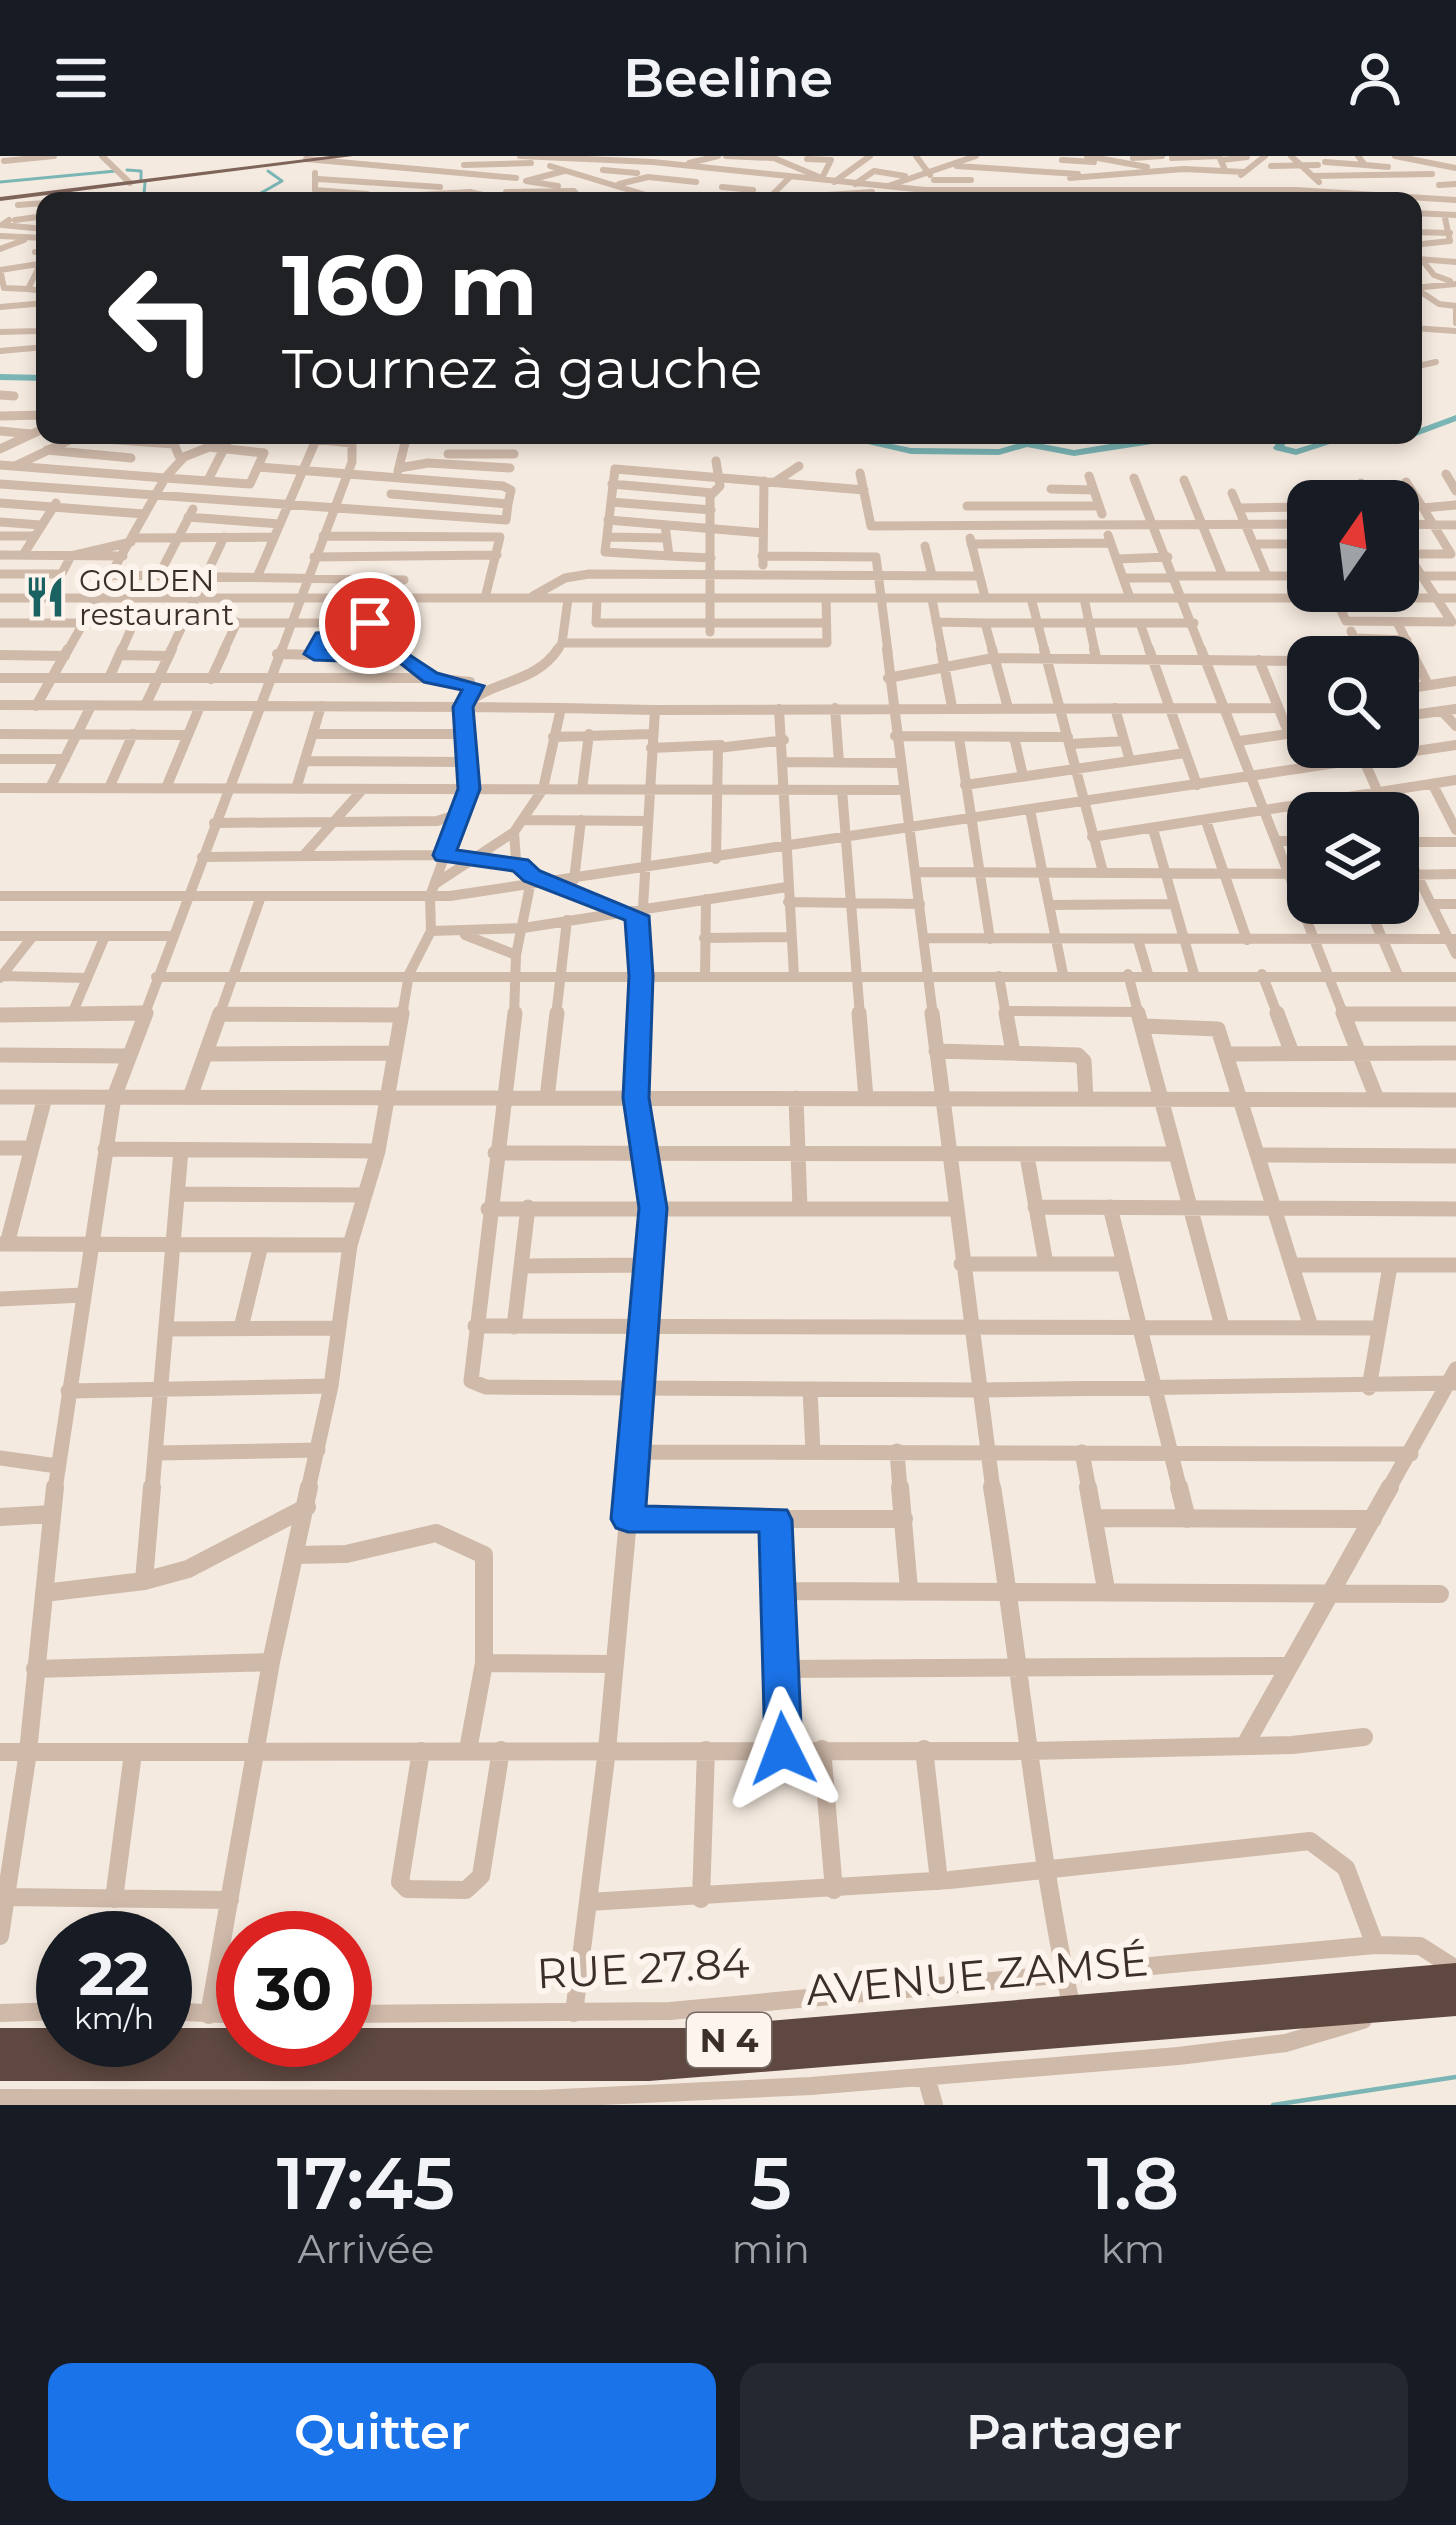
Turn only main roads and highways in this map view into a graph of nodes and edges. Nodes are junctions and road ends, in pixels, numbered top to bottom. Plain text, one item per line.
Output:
1 (334, 156) edge
2 (347, 159) edge
3 (308, 161) junction
4 (131, 182) junction
5 (49, 192) edge
6 (92, 192) edge
7 (36, 194) edge
8 (0, 198) edge
9 (11, 213) edge
10 (1456, 1973) edge
11 (1456, 2001) edge
12 (0, 2043) edge
13 (0, 2066) edge

1 - 3 main road
2 - 3 main road
3 - 4 main road
4 - 5 main road
4 - 6 main road
7 - 8 main road
8 - 9 main road
10 - 12 highway, AVENUE ZAMSÉ / N 4
11 - 13 highway, AVENUE ZAMSÉ / N 4

